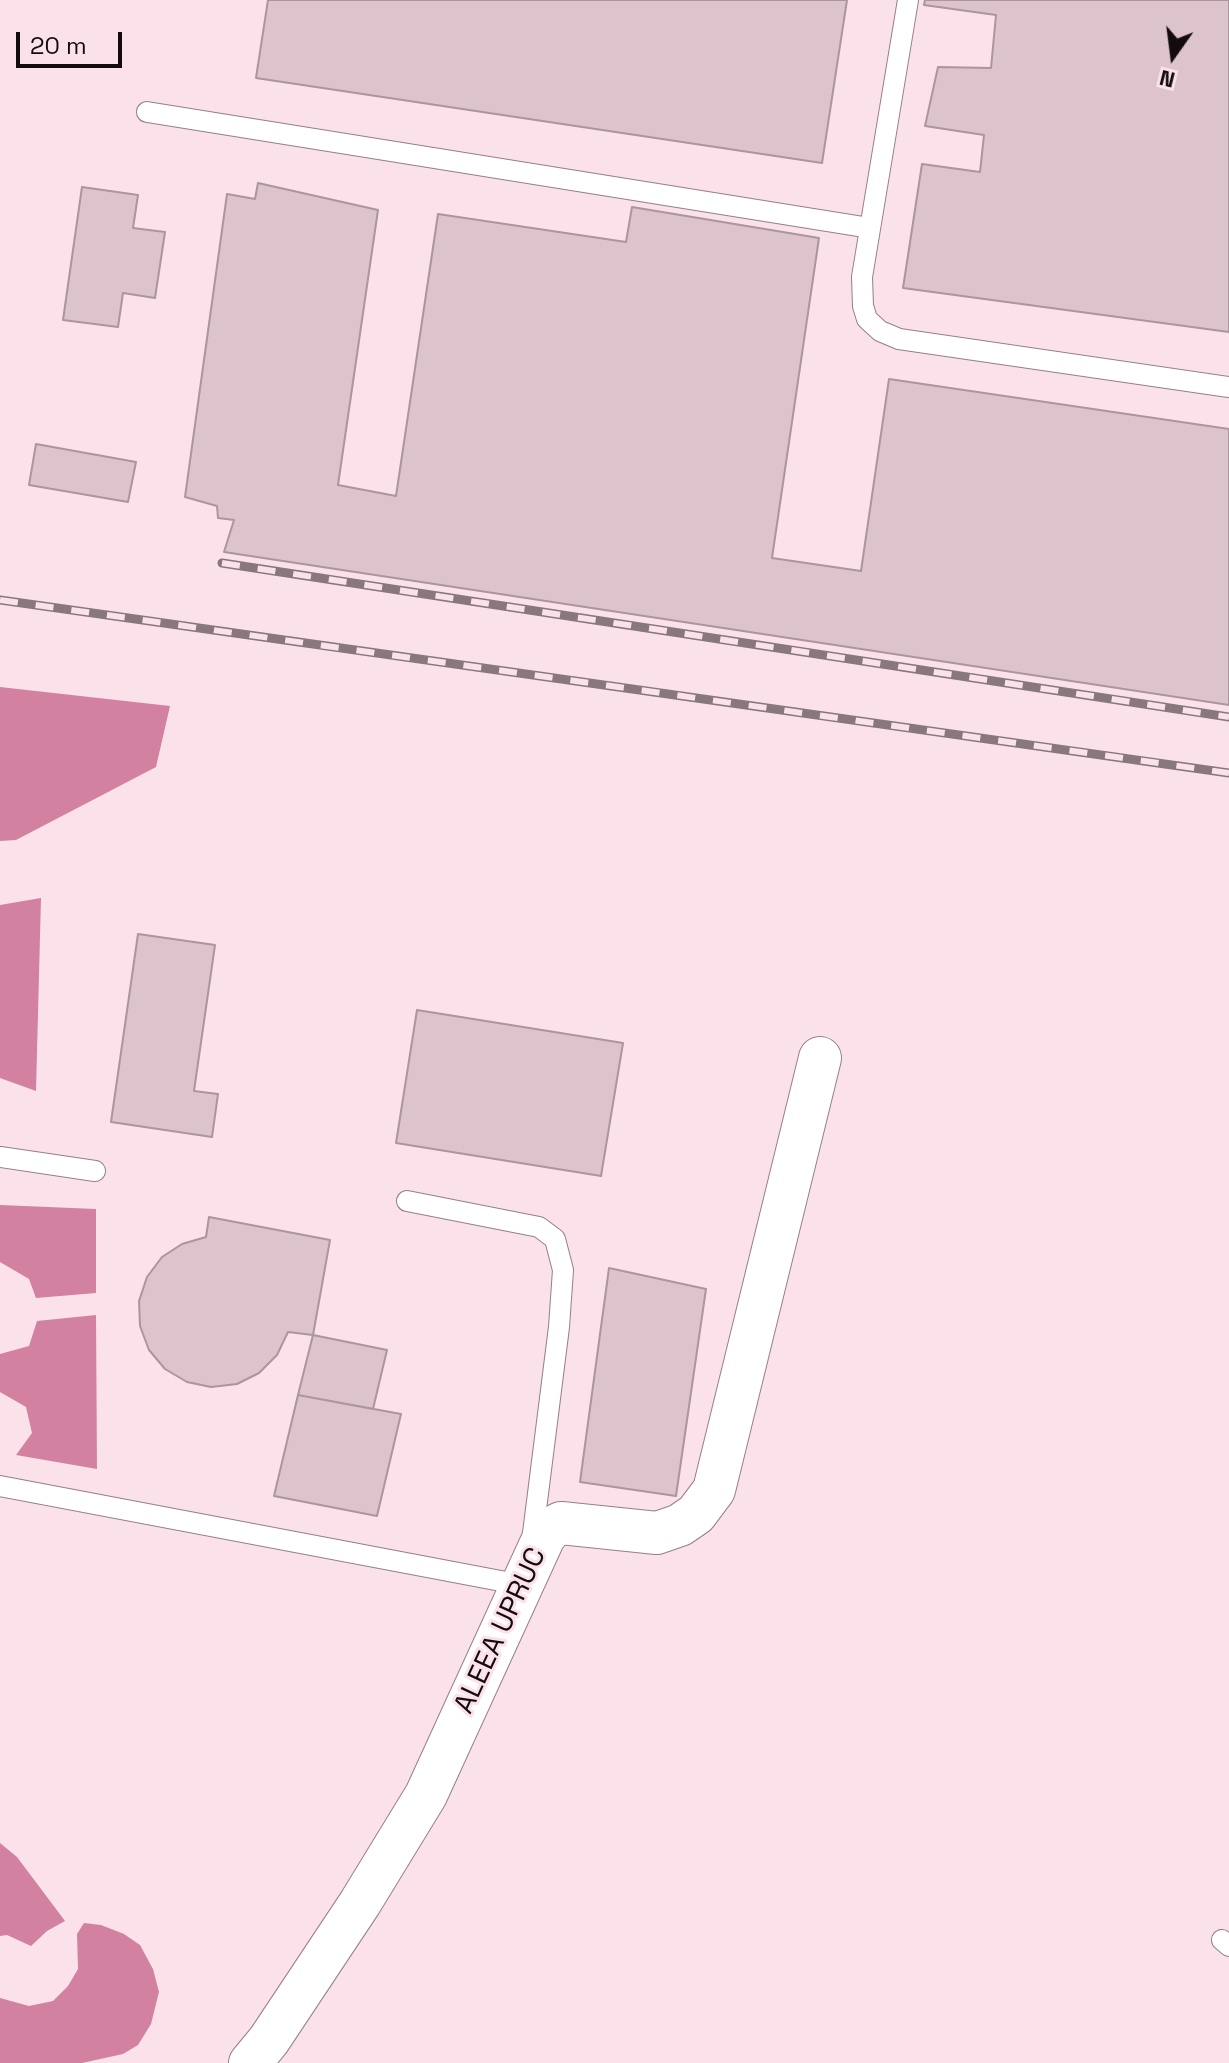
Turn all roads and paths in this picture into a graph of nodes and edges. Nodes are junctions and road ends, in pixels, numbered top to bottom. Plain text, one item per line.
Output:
1 (908, 0) edge
2 (147, 112) dead end
3 (870, 228) junction
4 (1229, 387) edge
5 (820, 1058) dead end
6 (0, 1157) edge
7 (95, 1171) dead end
8 (407, 1201) dead end
9 (0, 1486) edge
10 (525, 1579) junction
11 (250, 2063) edge

1 - 3 lane
2 - 3 lane
3 - 4 lane
5 - 10 street, ALEEA UPRUC
6 - 7 lane
8 - 10 lane
9 - 10 lane
10 - 11 street, ALEEA UPRUC

